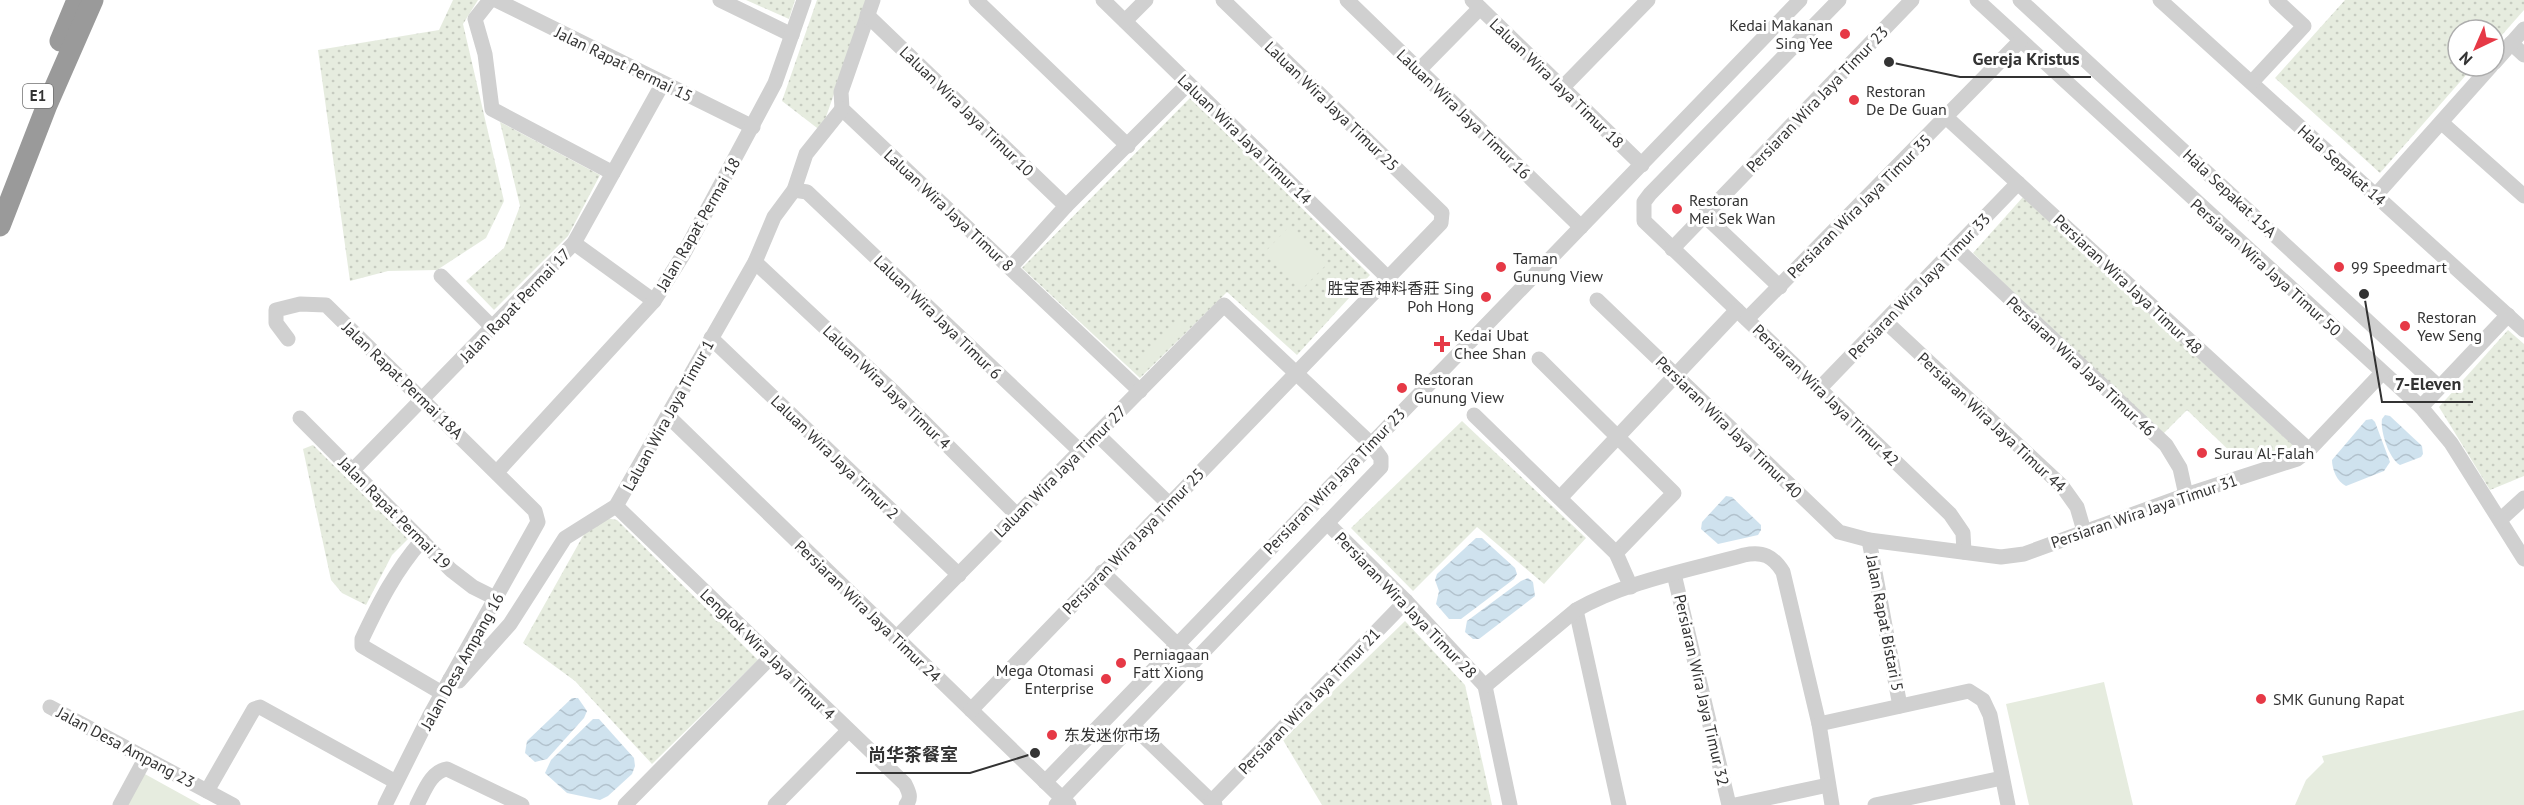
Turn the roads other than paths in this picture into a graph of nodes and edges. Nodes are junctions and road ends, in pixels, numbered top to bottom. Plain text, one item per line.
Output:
1 (76, 0) edge
2 (93, 0) edge
3 (490, 0) edge
4 (496, 0) edge
5 (720, 0) edge
6 (804, 0) edge
7 (873, 0) edge
8 (976, 0) edge
9 (1103, 0) edge
10 (1146, 0) edge
11 (1223, 0) edge
12 (1347, 0) edge
13 (1800, 0) edge
14 (1839, 0) edge
15 (1912, 0) edge
16 (2020, 0) edge
17 (2160, 0) edge
18 (2276, 0) edge
19 (1639, 3) edge
20 (1985, 3) edge
21 (1476, 4) edge
22 (867, 15) junction
23 (1125, 21) junction
24 (2524, 29) edge
25 (792, 35) junction
26 (2020, 41) junction
27 (2511, 44) junction
28 (2506, 50) edge
29 (2524, 55) edge
30 (1419, 70) junction
31 (2481, 78) edge
32 (2252, 82) junction
33 (663, 83) junction
34 (1188, 84) junction
35 (1562, 88) junction
36 (842, 109) junction
37 (1947, 118) junction
38 (2442, 123) junction
39 (753, 127) junction
40 (1128, 146) junction
41 (1642, 165) junction
42 (613, 173) junction
43 (2018, 183) junction
44 (794, 190) junction
45 (0, 192) edge
46 (2376, 195) junction
47 (2524, 196) edge
48 (1066, 206) junction
49 (1442, 213) joint
50 (1704, 215) junction
51 (0, 226) edge
52 (1581, 227) junction
53 (574, 243) junction
54 (1956, 248) junction
55 (1672, 249) junction
56 (755, 262) junction
57 (1010, 268) junction
58 (441, 276) dead end
59 (1388, 277) junction
60 (1780, 286) junction
61 (1597, 300) dead end
62 (654, 301) junction
63 (1742, 315) junction
64 (2508, 315) junction
65 (1886, 322) junction
66 (494, 328) junction
67 (2524, 330) edge
68 (711, 338) junction
69 (288, 339) dead end
70 (1539, 358) dead end
71 (2382, 373) junction
72 (1296, 374) junction
73 (1674, 375) junction
74 (2439, 387) junction
75 (1820, 388) junction
76 (1140, 391) junction
77 (422, 399) junction
78 (2421, 407) junction
79 (1474, 415) dead end
80 (668, 416) junction
81 (300, 418) dead end
82 (1097, 434) junction
83 (1617, 437) junction
84 (1370, 443) junction
85 (2309, 450) junction
86 (1080, 451) junction
87 (352, 471) junction
88 (497, 472) junction
89 (2186, 495) junction
90 (1560, 498) junction
91 (2524, 498) edge
92 (1169, 504) junction
93 (616, 506) junction
94 (1017, 515) junction
95 (537, 517) joint
96 (2500, 520) junction
97 (1327, 524) junction
98 (2084, 531) junction
99 (422, 540) junction
100 (1869, 540) junction
101 (1964, 552) junction
102 (1616, 553) junction
103 (2524, 560) edge
104 (1102, 572) junction
105 (1674, 574) junction
106 (959, 575) junction
107 (1631, 587) junction
108 (496, 598) junction
109 (1406, 601) junction
110 (1576, 610) junction
111 (896, 638) junction
112 (1177, 645) junction
113 (771, 657) junction
114 (1194, 661) junction
115 (450, 679) junction
116 (1485, 687) junction
117 (442, 693) junction
118 (1900, 706) junction
119 (50, 707) dead end
120 (971, 710) junction
121 (1819, 724) junction
122 (1133, 726) junction
123 (848, 731) junction
124 (145, 759) junction
125 (2002, 778) junction
126 (396, 782) junction
127 (1046, 782) junction
128 (1828, 785) junction
129 (207, 791) junction
130 (1063, 803) edge
131 (1213, 803) edge
132 (120, 805) edge
133 (233, 805) edge
134 (385, 805) edge
135 (417, 805) edge
136 (522, 805) edge
137 (625, 805) edge
138 (775, 805) edge
139 (906, 805) edge
140 (1510, 805) edge
141 (1619, 805) edge
142 (1729, 805) edge
143 (1735, 805) edge
144 (1832, 805) edge
145 (1875, 805) edge
146 (2008, 805) edge

1 - 45 highway, E1
2 - 51 highway, E1
3 - 42 street
4 - 33 street, Jalan Rapat Permai 15
5 - 25 street
6 - 25 street, Jalan Rapat Permai 18
7 - 22 street
8 - 40 street
9 - 23 street, Laluan Wira Jaya Timur 14
10 - 23 street
11 - 49 street, Laluan Wira Jaya Timur 25
12 - 30 street, Laluan Wira Jaya Timur 16
13 - 41 street, Persiaran Wira Jaya Timur 23
14 - 55 street, Persiaran Wira Jaya Timur 42
15 - 50 street, Persiaran Wira Jaya Timur 23
16 - 74 street, Hala Sepakat 15A
17 - 32 street, Hala Sepakat 14
18 - 32 street
19 - 35 street
20 - 26 street, Persiaran Wira Jaya Timur 50
21 - 30 street
21 - 35 street, Laluan Wira Jaya Timur 18
22 - 36 street
22 - 48 street, Laluan Wira Jaya Timur 10
23 - 34 street, Laluan Wira Jaya Timur 14
24 - 27 street
25 - 39 street, Jalan Rapat Permai 18
26 - 37 street, Persiaran Wira Jaya Timur 35
26 - 71 street, Persiaran Wira Jaya Timur 50
27 - 28 street
27 - 29 street
30 - 52 street, Laluan Wira Jaya Timur 16
31 - 38 street
32 - 46 street, Hala Sepakat 14
33 - 39 street, Jalan Rapat Permai 15
33 - 42 street, Jalan Rapat Permai 17
34 - 40 street
34 - 59 street, Laluan Wira Jaya Timur 14
35 - 41 street, Laluan Wira Jaya Timur 18
36 - 44 street, Laluan Wira Jaya Timur 1
36 - 57 street, Laluan Wira Jaya Timur 8
37 - 43 street, Persiaran Wira Jaya Timur 48
37 - 60 street, Persiaran Wira Jaya Timur 35
38 - 46 street
38 - 47 street
39 - 62 street, Jalan Rapat Permai 18
40 - 48 street
41 - 52 street, Persiaran Wira Jaya Timur 23
42 - 53 street, Jalan Rapat Permai 17
43 - 54 street, Persiaran Wira Jaya Timur 33
43 - 85 street, Persiaran Wira Jaya Timur 48
44 - 56 street, Laluan Wira Jaya Timur 1
44 - 86 street, Laluan Wira Jaya Timur 6
46 - 64 street, Hala Sepakat 14
48 - 57 street
49 - 59 street, Persiaran Wira Jaya Timur 25
50 - 55 street, Persiaran Wira Jaya Timur 23
50 - 60 street
52 - 84 street, Persiaran Wira Jaya Timur 23
53 - 62 street
53 - 66 street, Jalan Rapat Permai 17
54 - 65 street, Persiaran Wira Jaya Timur 33
54 - 89 street, Persiaran Wira Jaya Timur 46
55 - 63 street, Persiaran Wira Jaya Timur 42
56 - 68 street, Laluan Wira Jaya Timur 1
56 - 94 street, Laluan Wira Jaya Timur 4
57 - 76 street, Laluan Wira Jaya Timur 8
58 - 66 street
59 - 72 street, Persiaran Wira Jaya Timur 25
60 - 63 street, Persiaran Wira Jaya Timur 35
61 - 73 street, Persiaran Wira Jaya Timur 40
62 - 88 street, Jalan Rapat Permai 18
63 - 73 street, Persiaran Wira Jaya Timur 35
63 - 75 street, Persiaran Wira Jaya Timur 42
64 - 67 street, Hala Sepakat 14
64 - 74 street
65 - 75 street, Persiaran Wira Jaya Timur 33
65 - 98 street, Persiaran Wira Jaya Timur 44
66 - 77 street, Jalan Rapat Permai 17
68 - 80 street, Laluan Wira Jaya Timur 1
68 - 106 street, Laluan Wira Jaya Timur 2
69 - 77 street, Jalan Rapat Permai 18A
70 - 83 street
71 - 78 street, Persiaran Wira Jaya Timur 50
71 - 85 street, Persiaran Wira Jaya Timur 31
72 - 76 street, Laluan Wira Jaya Timur 27
72 - 84 street
72 - 92 street, Persiaran Wira Jaya Timur 25
73 - 83 street, Persiaran Wira Jaya Timur 35
73 - 100 street, Persiaran Wira Jaya Timur 40
74 - 78 street
75 - 101 street, Persiaran Wira Jaya Timur 42
76 - 82 street, Laluan Wira Jaya Timur 27
77 - 87 street, Jalan Rapat Permai 17
77 - 88 street, Jalan Rapat Permai 18A
78 - 96 street, Persiaran Wira Jaya Timur 50
79 - 90 street
80 - 93 street, Laluan Wira Jaya Timur 1
80 - 111 street, Persiaran Wira Jaya Timur 24
81 - 87 street, Jalan Rapat Permai 19
82 - 86 street, Laluan Wira Jaya Timur 27
82 - 92 street
83 - 90 street, Persiaran Wira Jaya Timur 35
83 - 102 street
84 - 97 street, Persiaran Wira Jaya Timur 23
84 - 112 street, Persiaran Wira Jaya Timur 23
85 - 89 street, Persiaran Wira Jaya Timur 31
86 - 94 street, Laluan Wira Jaya Timur 27
87 - 99 street, Jalan Rapat Permai 19
88 - 95 street, Jalan Rapat Permai 18A
89 - 98 street, Persiaran Wira Jaya Timur 31
90 - 102 street
91 - 96 street
92 - 104 street, Persiaran Wira Jaya Timur 25
93 - 113 street, Lengkok Wira Jaya Timur 4
93 - 115 street, Laluan Wira Jaya Timur 1
94 - 106 street, Laluan Wira Jaya Timur 27
95 - 108 street, Jalan Desa Ampang 16
96 - 103 street, Persiaran Wira Jaya Timur 50
97 - 109 street, Persiaran Wira Jaya Timur 28
97 - 114 street, Persiaran Wira Jaya Timur 23
98 - 101 street, Persiaran Wira Jaya Timur 31
99 - 108 street, Jalan Rapat Permai 19
99 - 117 street
100 - 101 street, Persiaran Wira Jaya Timur 31
100 - 118 street, Jalan Rapat Bistari 5
102 - 107 street
104 - 112 street
104 - 120 street, Persiaran Wira Jaya Timur 25
105 - 107 street, Persiaran Wira Jaya Timur 28
105 - 121 street, Persiaran Wira Jaya Timur 28
105 - 142 street, Persiaran Wira Jaya Timur 32
106 - 111 street, Laluan Wira Jaya Timur 27
107 - 110 street, Persiaran Wira Jaya Timur 28
108 - 115 street, Jalan Desa Ampang 16
109 - 116 street, Persiaran Wira Jaya Timur 28
109 - 131 street, Persiaran Wira Jaya Timur 21
110 - 116 street, Persiaran Wira Jaya Timur 28
110 - 141 street
111 - 120 street, Persiaran Wira Jaya Timur 24
112 - 114 street
112 - 127 street, Persiaran Wira Jaya Timur 23
113 - 123 street, Lengkok Wira Jaya Timur 4
113 - 137 street
114 - 122 street, Persiaran Wira Jaya Timur 23
115 - 117 street, Jalan Desa Ampang 16
116 - 140 street, Persiaran Wira Jaya Timur 28
117 - 126 street, Jalan Desa Ampang 16
118 - 121 street
118 - 125 street
119 - 124 street, Jalan Desa Ampang 23
120 - 127 street, Persiaran Wira Jaya Timur 24
121 - 128 street
122 - 130 street, Persiaran Wira Jaya Timur 23
122 - 131 street
123 - 138 street
123 - 139 street, Lengkok Wira Jaya Timur 4
124 - 129 street, Jalan Desa Ampang 23
124 - 132 street
125 - 145 street
125 - 146 street
126 - 129 street
126 - 134 street, Jalan Desa Ampang 16
127 - 130 street, Persiaran Wira Jaya Timur 24
128 - 143 street
128 - 144 street
129 - 133 street, Jalan Desa Ampang 23
135 - 136 street

